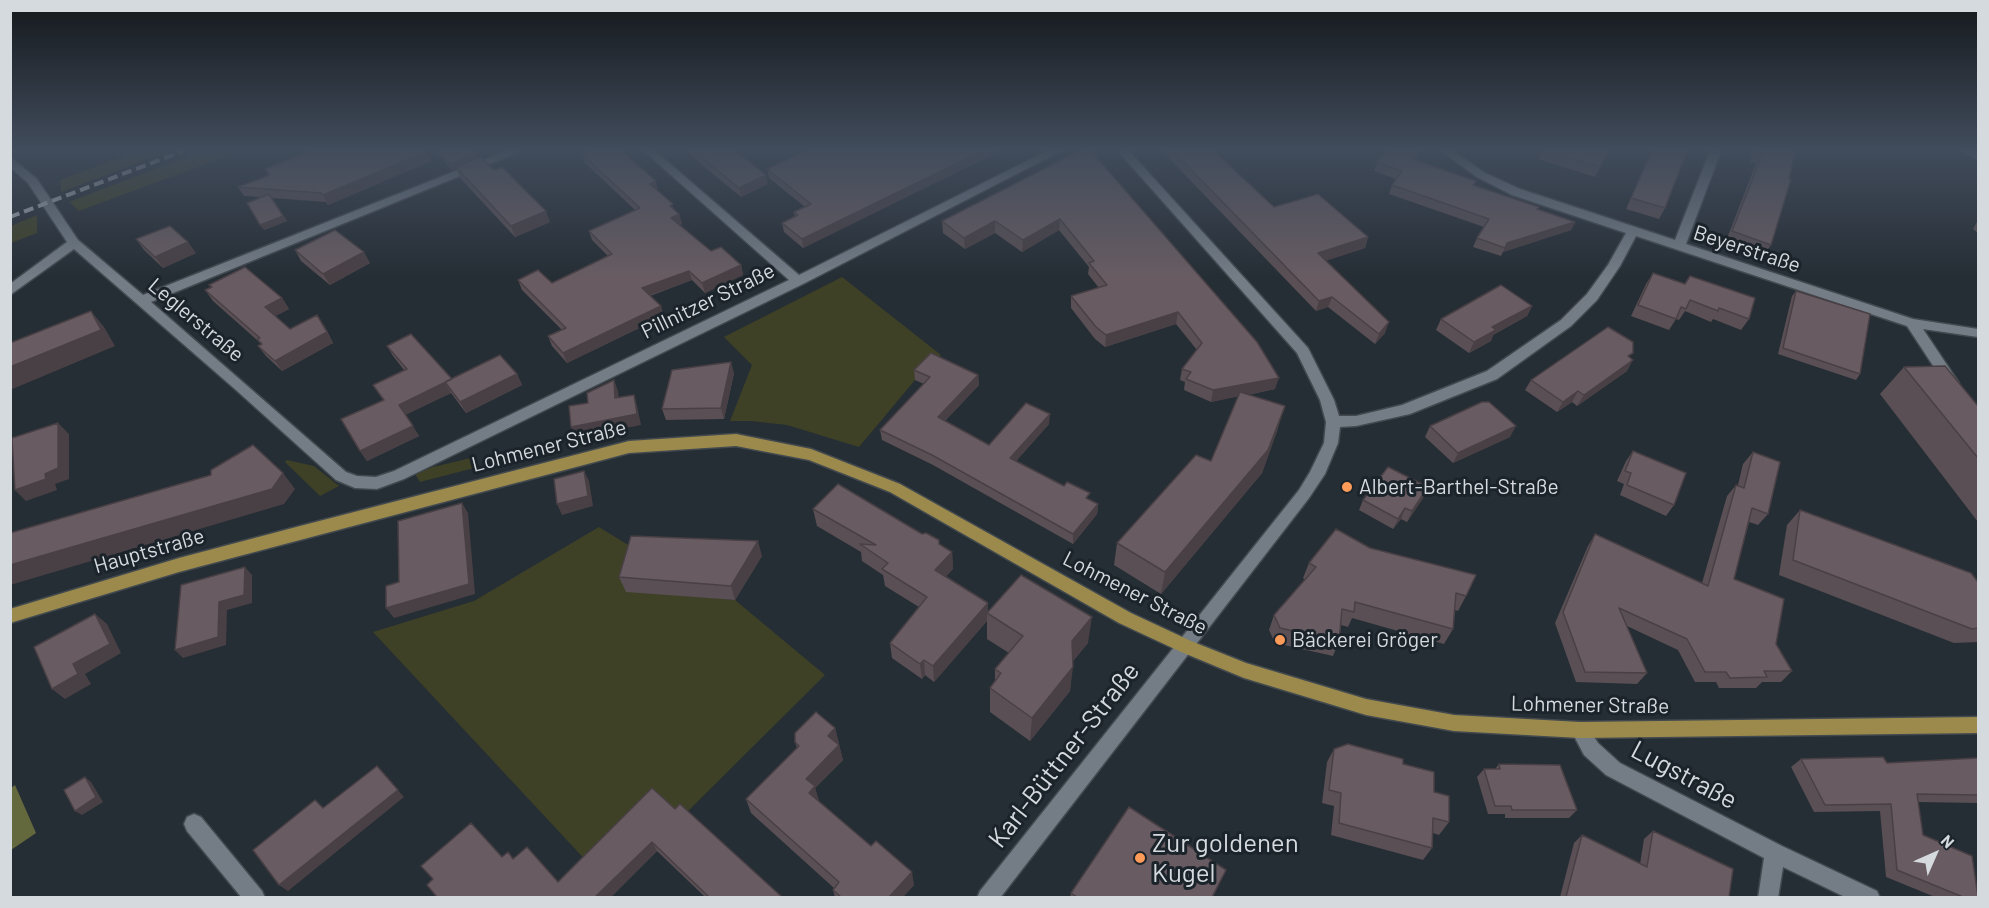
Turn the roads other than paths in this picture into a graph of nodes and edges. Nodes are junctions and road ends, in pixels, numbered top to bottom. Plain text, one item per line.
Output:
1 (40, 193) edge
2 (409, 193) edge
3 (698, 193) edge
4 (971, 193) edge
5 (1161, 193) edge
6 (1520, 193) edge
7 (1700, 193) edge
8 (1633, 231) junction
9 (74, 243) junction
10 (1679, 247) junction
11 (798, 281) junction
12 (10, 291) edge
13 (141, 301) junction
14 (1912, 323) junction
15 (1978, 333) edge
16 (1962, 397) edge
17 (1333, 422) junction
18 (377, 483) joint
19 (300, 532) joint
20 (10, 616) edge
21 (1185, 646) junction
22 (1978, 725) edge
23 (1580, 730) junction
24 (194, 824) dead end
25 (1775, 853) junction
26 (255, 897) edge
27 (987, 897) edge
28 (1768, 897) edge
29 (1870, 897) edge

1 - 9 street, Leglerstraße
2 - 13 street
3 - 11 street
4 - 11 street, Pillnitzer Straße
5 - 17 street
6 - 8 street, Beyerstraße
7 - 10 street
8 - 10 street, Beyerstraße
8 - 17 street
9 - 12 street
9 - 13 street, Leglerstraße
10 - 14 street, Beyerstraße
11 - 18 street, Pillnitzer Straße
13 - 18 street, Leglerstraße
14 - 15 street, Beyerstraße
14 - 16 street
17 - 21 street
19 - 20 main road, Hauptstraße
19 - 21 main road, Lohmener Straße
21 - 23 main road, Lohmener Straße
21 - 27 street, Karl-Büttner-Straße
22 - 23 main road, Lohmener Straße
23 - 25 street, Lugstraße
24 - 26 street
25 - 28 street
25 - 29 street, Lugstraße

